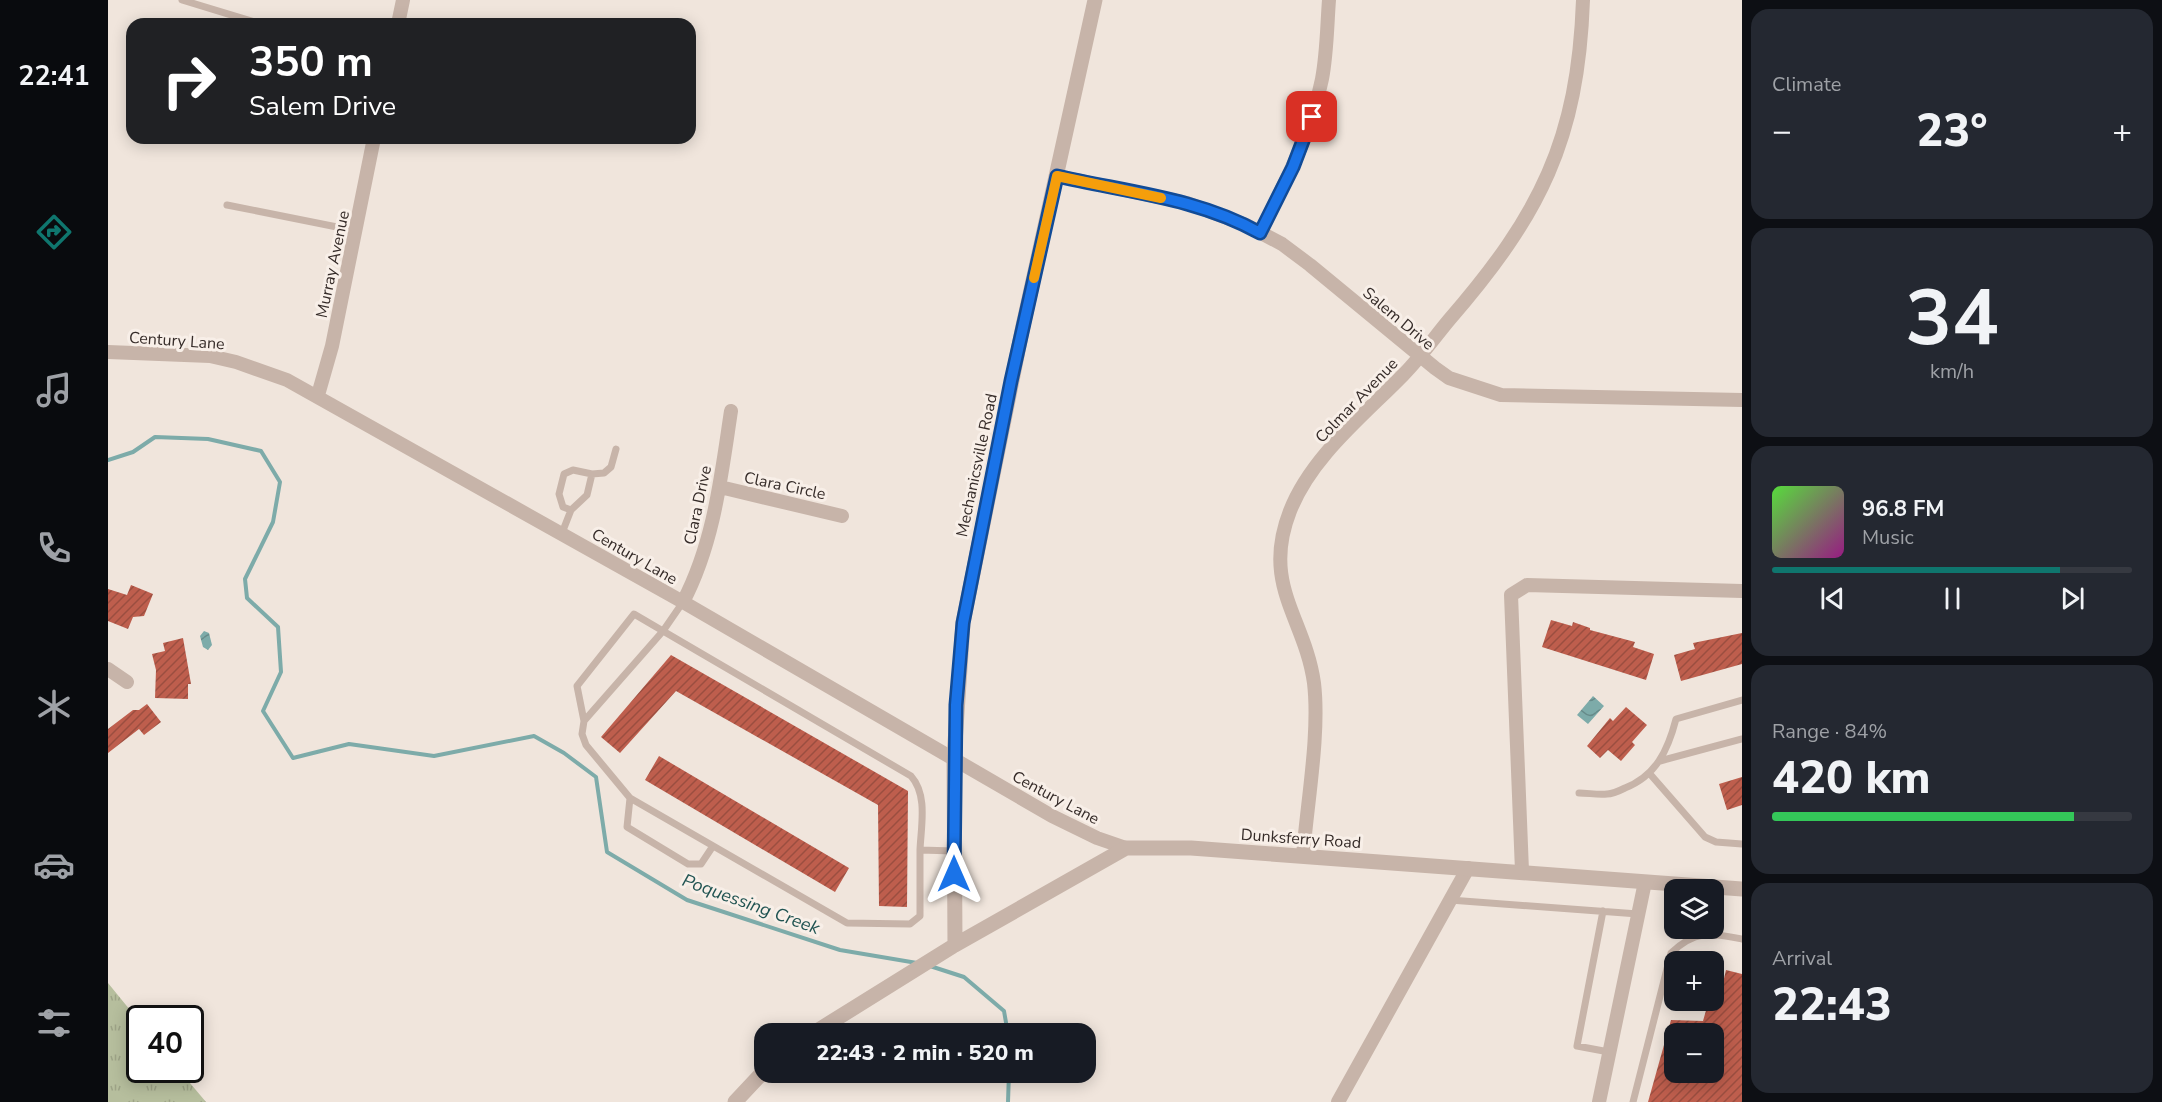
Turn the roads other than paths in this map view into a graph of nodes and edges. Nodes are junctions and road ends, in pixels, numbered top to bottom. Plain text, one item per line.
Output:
1 (182, 0) edge
2 (403, 0) edge
3 (1095, 0) edge
4 (1329, 0) edge
5 (1583, 0) edge
6 (241, 18) edge
7 (399, 18) edge
8 (373, 144) edge
9 (1057, 176) junction
10 (226, 205) dead end
11 (357, 231) junction
12 (1260, 233) junction
13 (108, 352) edge
14 (1419, 357) junction
15 (318, 395) junction
16 (1742, 400) edge
17 (731, 411) dead end
18 (616, 449) dead end
19 (592, 474) junction
20 (720, 487) junction
21 (571, 510) junction
22 (842, 516) dead end
23 (562, 533) junction
24 (1742, 591) edge
25 (682, 602) junction
26 (663, 631) junction
27 (108, 669) edge
28 (127, 682) dead end
29 (1742, 700) edge
30 (584, 721) junction
31 (1742, 739) edge
32 (954, 759) junction
33 (1660, 761) junction
34 (1650, 774) junction
35 (1579, 793) dead end
36 (630, 798) junction
37 (1742, 844) edge
38 (713, 846) junction
39 (1126, 848) junction
40 (920, 850) junction
41 (954, 851) junction
42 (1303, 856) junction
43 (1468, 868) junction
44 (1522, 871) junction
45 (1645, 882) junction
46 (1742, 889) edge
47 (1450, 900) junction
48 (1603, 911) junction
49 (1638, 914) junction
50 (1742, 939) edge
51 (955, 945) junction
52 (829, 1023) edge
53 (1609, 1052) junction
54 (754, 1082) edge
55 (735, 1102) edge
56 (1338, 1102) edge
57 (1599, 1102) edge
58 (1633, 1102) edge

1 - 6 lane
2 - 7 street
3 - 9 street, Mechanicsville Road
4 - 12 street
5 - 14 street, Colmar Avenue
8 - 11 street, Murray Avenue
9 - 12 street, Salem Drive
9 - 32 street, Mechanicsville Road
10 - 11 lane
11 - 15 street, Murray Avenue
12 - 14 street, Salem Drive
13 - 15 street, Century Lane
14 - 16 street, Salem Drive
14 - 42 street, Colmar Avenue
15 - 23 street, Century Lane
17 - 20 street, Clara Drive
18 - 19 lane
19 - 21 lane
19 - 21 lane
20 - 22 street, Clara Circle
20 - 25 street, Clara Drive
21 - 23 lane
23 - 25 street, Century Lane
24 - 44 street
25 - 26 lane
25 - 32 street, Century Lane
26 - 30 lane
26 - 30 lane
26 - 40 lane
27 - 28 street
29 - 33 lane
30 - 36 lane
31 - 33 lane
32 - 39 street, Century Lane
32 - 41 street, Mechanicsville Road
33 - 34 lane
34 - 35 lane
34 - 37 lane
36 - 38 lane
36 - 38 lane
38 - 40 lane
39 - 42 street, Dunksferry Road
39 - 51 street, Dunksferry Road
40 - 41 lane
41 - 51 street, Mechanicsville Road
42 - 43 street, Dunksferry Road
43 - 44 street, Dunksferry Road
43 - 47 street
44 - 45 street, Dunksferry Road
45 - 46 street, Dunksferry Road
45 - 49 street
47 - 48 lane
47 - 56 street
48 - 49 lane
48 - 53 lane
49 - 53 street
50 - 58 lane
51 - 52 street, Dunksferry Road
53 - 57 street
54 - 55 street

